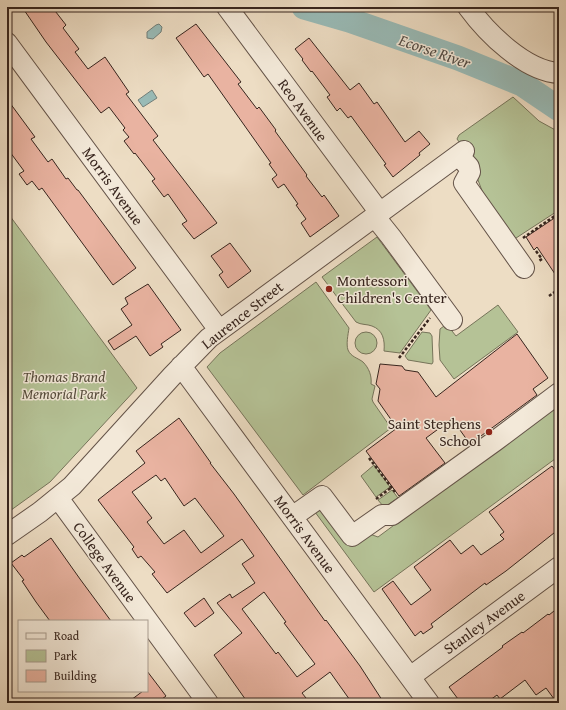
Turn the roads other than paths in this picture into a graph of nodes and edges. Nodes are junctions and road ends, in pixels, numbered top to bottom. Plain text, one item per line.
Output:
1 (227, 7) edge
2 (468, 7) edge
3 (7, 43) edge
4 (556, 73) edge
5 (378, 215) junction
6 (524, 268) dead end
7 (452, 320) dead end
8 (219, 330) junction
9 (181, 366) junction
10 (559, 393) edge
11 (58, 498) junction
12 (292, 517) junction
13 (7, 535) edge
14 (559, 567) edge
15 (147, 620) edge
16 (148, 621) edge
17 (410, 677) junction
18 (208, 703) edge
19 (429, 703) edge

1 - 5 street, Reo Avenue
2 - 4 street
3 - 8 street, Morris Avenue
5 - 6 street, Laurence Street
5 - 7 street, Reo Avenue
5 - 8 street, Laurence Street
8 - 9 street, Laurence Street
9 - 11 street, Laurence Street
9 - 12 street, Morris Avenue
10 - 12 street
11 - 13 street, Laurence Street
11 - 15 street, College Avenue
12 - 17 street, Morris Avenue
14 - 17 street, Stanley Avenue
16 - 18 street, College Avenue
17 - 19 street, Morris Avenue

